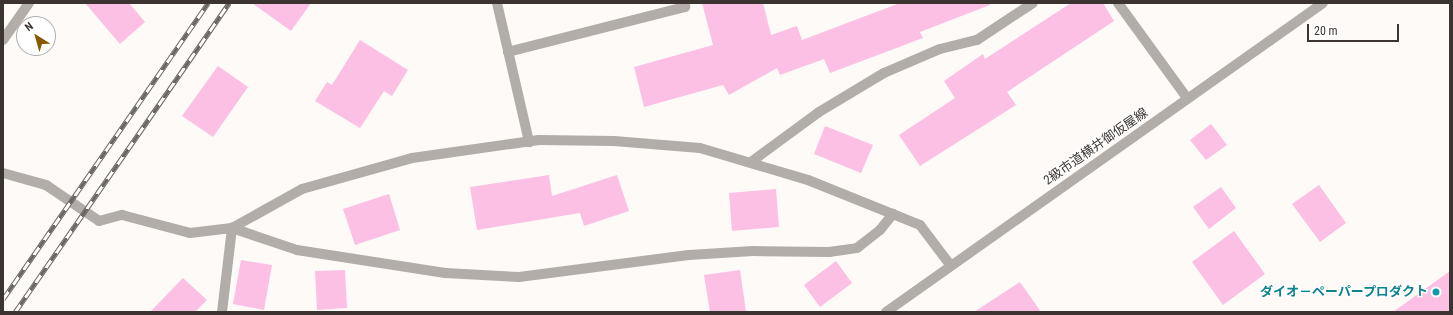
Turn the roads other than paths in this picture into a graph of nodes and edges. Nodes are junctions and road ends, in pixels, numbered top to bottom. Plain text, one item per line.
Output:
1 (29, 3) edge
2 (497, 3) edge
3 (684, 3) edge
4 (1034, 3) edge
5 (1118, 3) edge
6 (1323, 3) edge
7 (3, 40) edge
8 (508, 52) junction
9 (1187, 98) junction
10 (528, 142) junction
11 (751, 162) junction
12 (3, 173) edge
13 (892, 214) junction
14 (232, 228) junction
15 (951, 266) junction
16 (222, 312) edge
17 (886, 312) edge

1 - 7 street
2 - 8 street
3 - 8 street
4 - 11 street
5 - 9 street
6 - 9 street, 2級市道横井御仮屋線
8 - 10 street
9 - 15 street, 2級市道横井御仮屋線
10 - 11 street
10 - 14 street
11 - 13 street
12 - 14 street
13 - 14 street
13 - 15 street
14 - 16 street
15 - 17 street, 2級市道横井御仮屋線

